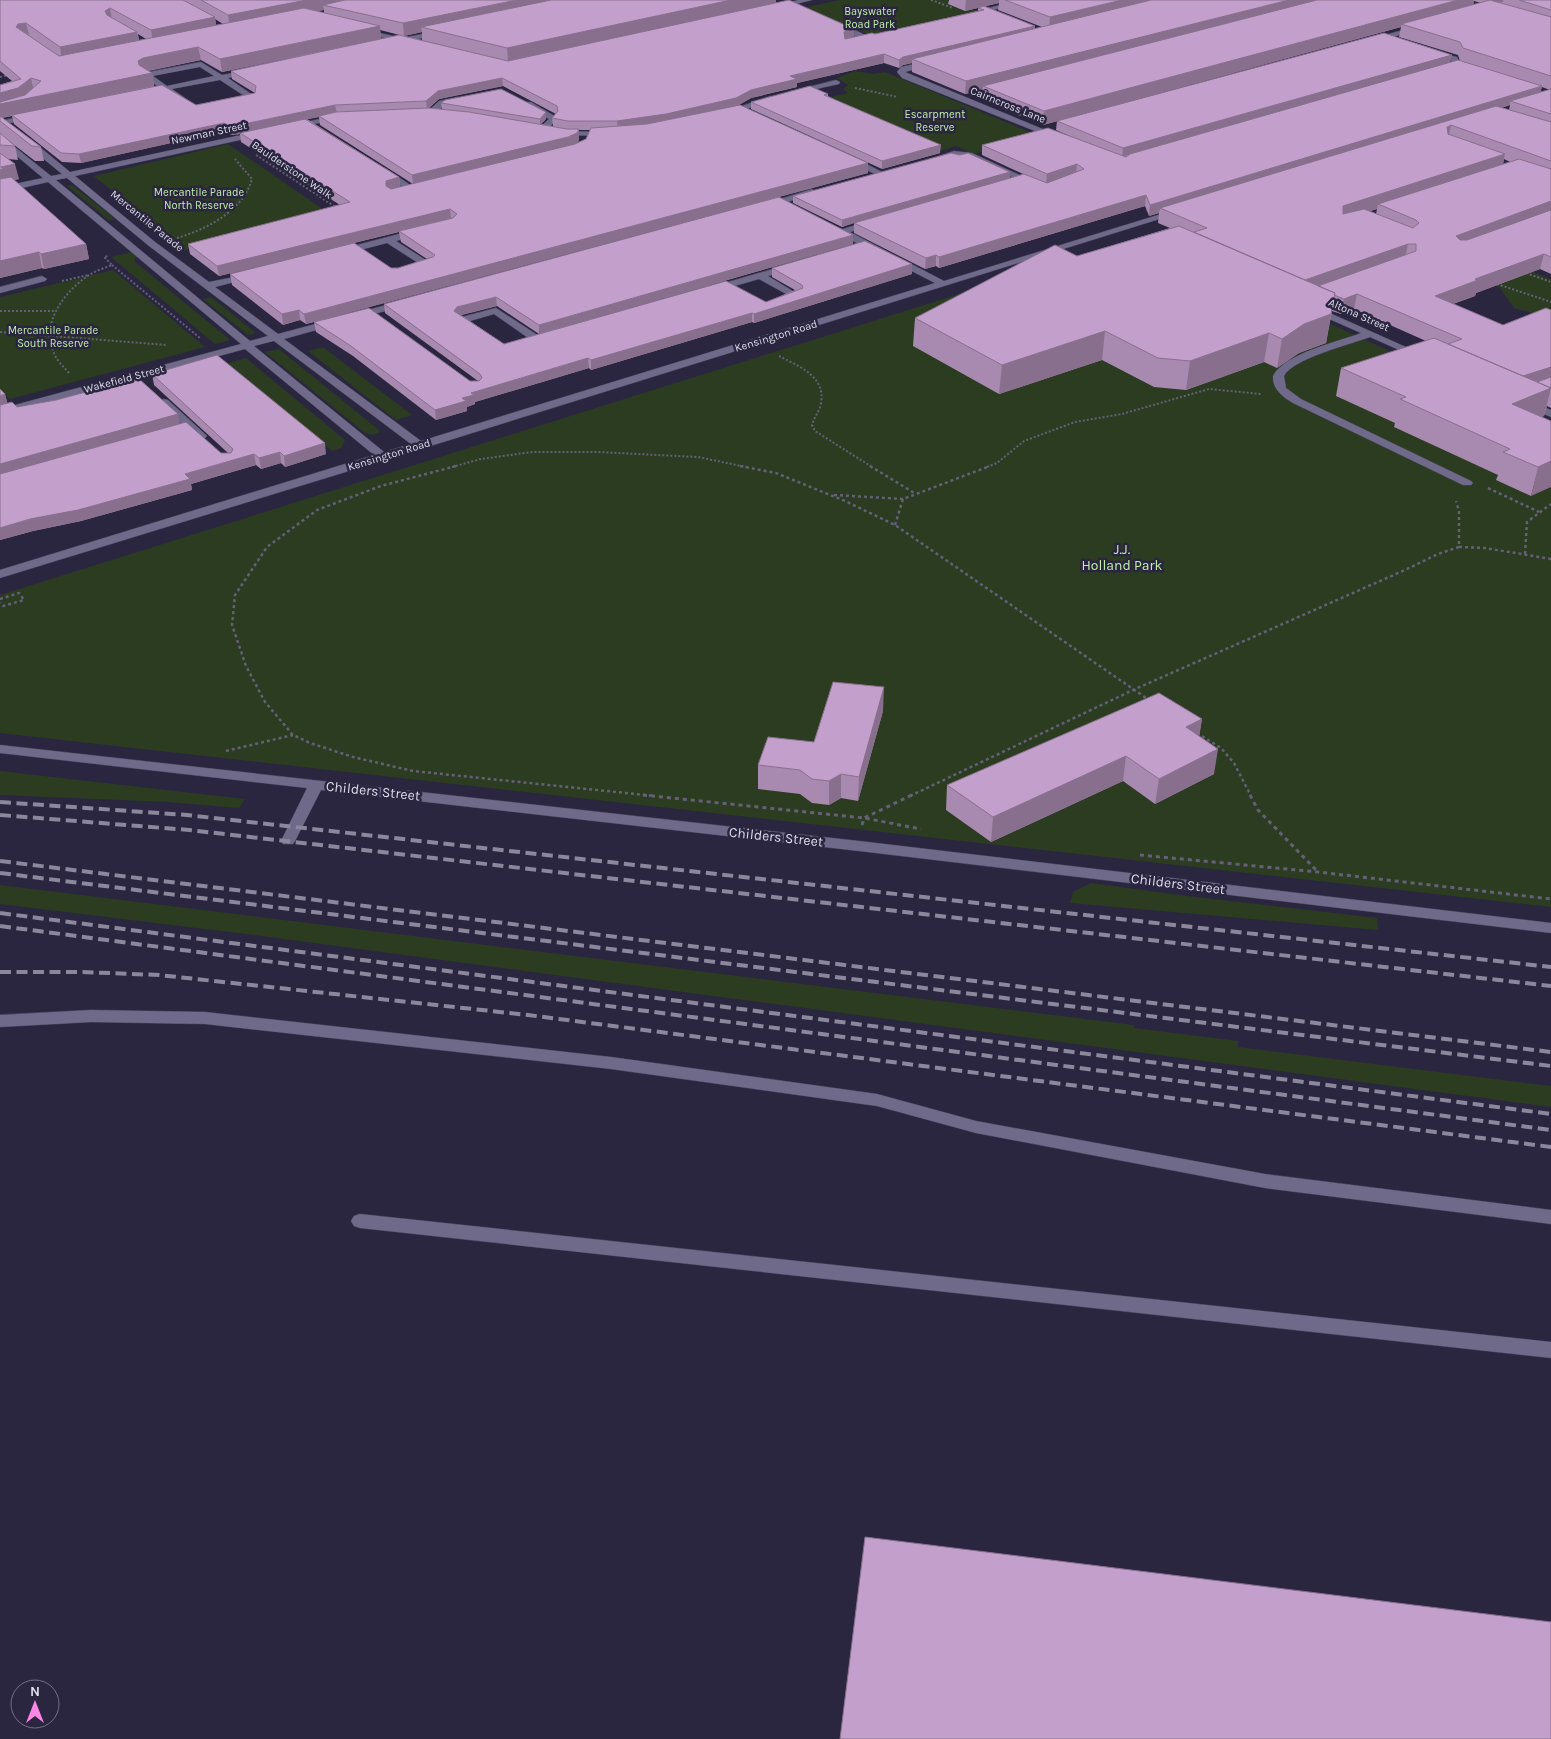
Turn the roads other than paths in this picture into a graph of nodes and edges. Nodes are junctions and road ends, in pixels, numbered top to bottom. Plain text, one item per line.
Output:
1 (808, 0) edge
2 (1026, 0) edge
3 (791, 4) junction
4 (772, 8) edge
5 (984, 10) junction
6 (808, 12) edge
7 (963, 16) edge
8 (1002, 17) edge
9 (825, 19) edge
10 (1422, 26) edge
11 (352, 28) edge
12 (451, 30) edge
13 (877, 36) edge
14 (1385, 37) junction
15 (867, 38) junction
16 (400, 40) junction
17 (858, 40) edge
18 (1366, 42) edge
19 (1402, 42) edge
20 (386, 43) edge
21 (421, 45) edge
22 (1427, 50) edge
23 (942, 60) edge
24 (1457, 66) junction
25 (1448, 68) edge
26 (1468, 68) edge
27 (260, 69) edge
28 (222, 77) junction
29 (836, 82) dead end
30 (166, 89) junction
31 (138, 94) edge
32 (983, 95) edge
33 (468, 97) edge
34 (520, 100) edge
35 (964, 100) junction
36 (740, 110) junction
37 (750, 112) edge
38 (420, 113) edge
39 (430, 113) junction
40 (42, 114) edge
41 (446, 115) edge
42 (717, 115) edge
43 (346, 116) edge
44 (306, 122) junction
45 (1059, 125) edge
46 (8, 127) edge
47 (532, 128) edge
48 (279, 129) edge
49 (542, 130) junction
50 (1040, 130) junction
51 (269, 131) edge
52 (322, 133) edge
53 (587, 134) junction
54 (618, 134) edge
55 (0, 138) edge
56 (1067, 141) edge
57 (584, 144) edge
58 (844, 156) edge
59 (924, 162) edge
60 (379, 169) edge
61 (70, 174) junction
62 (862, 178) edge
63 (48, 179) junction
64 (1024, 179) junction
65 (1013, 182) edge
66 (421, 187) edge
67 (412, 189) junction
68 (1045, 189) edge
69 (0, 190) edge
70 (818, 190) edge
71 (402, 192) edge
72 (780, 201) junction
73 (790, 206) edge
74 (752, 209) edge
75 (1185, 210) edge
76 (883, 220) edge
77 (1130, 227) junction
78 (425, 230) edge
79 (1148, 235) edge
80 (390, 240) junction
81 (866, 245) junction
82 (358, 248) junction
83 (851, 249) edge
84 (330, 255) edge
85 (368, 255) edge
86 (796, 265) edge
87 (265, 271) edge
88 (412, 271) edge
89 (760, 276) junction
90 (42, 279) dead end
91 (943, 284) junction
92 (209, 285) junction
93 (728, 285) junction
94 (0, 290) edge
95 (701, 293) edge
96 (743, 293) edge
97 (417, 299) edge
98 (773, 303) edge
99 (1308, 306) edge
100 (1369, 334) junction
101 (276, 337) junction
102 (486, 337) edge
103 (521, 344) edge
104 (247, 345) junction
105 (1430, 360) edge
106 (1533, 393) edge
107 (156, 395) edge
108 (0, 412) edge
109 (1551, 414) edge
110 (206, 441) edge
111 (420, 446) junction
112 (383, 457) junction
113 (1467, 483) road end
114 (0, 574) edge
115 (0, 749) edge
116 (316, 785) junction
117 (288, 841) dead end
118 (1551, 928) edge
119 (0, 1021) edge
120 (1551, 1217) edge
121 (360, 1221) dead end
122 (1551, 1350) edge

1 - 3 street
2 - 5 street
3 - 4 street
3 - 6 street
5 - 7 street
5 - 8 street
9 - 15 street
10 - 14 street
11 - 16 street
12 - 16 street
13 - 15 street
14 - 18 street
14 - 19 street
15 - 17 street
16 - 20 street
16 - 21 street
22 - 24 street
23 - 35 street, Cairncross Lane
24 - 25 street
24 - 26 street
27 - 28 street
28 - 30 street
28 - 30 street
28 - 30 street
29 - 36 street
30 - 31 street
32 - 35 street
33 - 39 street
34 - 49 street
35 - 50 street, Cairncross Lane
36 - 37 street
36 - 42 street
38 - 39 street
39 - 41 street
40 - 46 street
43 - 44 street
44 - 48 street
44 - 52 street
45 - 50 street
46 - 61 street, Mercantile Parade
47 - 49 street
49 - 53 street
50 - 56 street, Cairncross Lane
51 - 61 street, Newman Street
53 - 54 street
53 - 57 street
55 - 63 street
58 - 62 street
59 - 64 street
60 - 67 street
61 - 63 street, Newman Street
61 - 92 street, Mercantile Parade
63 - 69 street, Newman Street
63 - 104 street
64 - 65 street
64 - 68 street
66 - 67 street
67 - 71 street
70 - 72 street
72 - 73 street
72 - 74 street
75 - 77 street, Kensington Road
76 - 81 street
77 - 79 street
77 - 91 street, Kensington Road
78 - 80 street
80 - 82 street
80 - 88 street
81 - 83 street
81 - 91 street
82 - 84 street
82 - 85 street
86 - 89 street
87 - 92 street
89 - 93 street
89 - 98 street
90 - 94 street
91 - 111 street, Kensington Road
92 - 101 street, Mercantile Parade
93 - 95 street
93 - 96 street
97 - 101 street
99 - 100 street, Altona Street
100 - 105 street, Altona Street
100 - 113 street
101 - 104 street
101 - 111 street, Mercantile Parade
102 - 103 street
104 - 108 street, Wakefield Street
104 - 112 street
106 - 109 street
107 - 110 street
111 - 112 street, Kensington Road
112 - 114 street, Kensington Road
115 - 116 street, Childers Street
116 - 117 street
116 - 118 street, Childers Street
119 - 120 street
121 - 122 street

